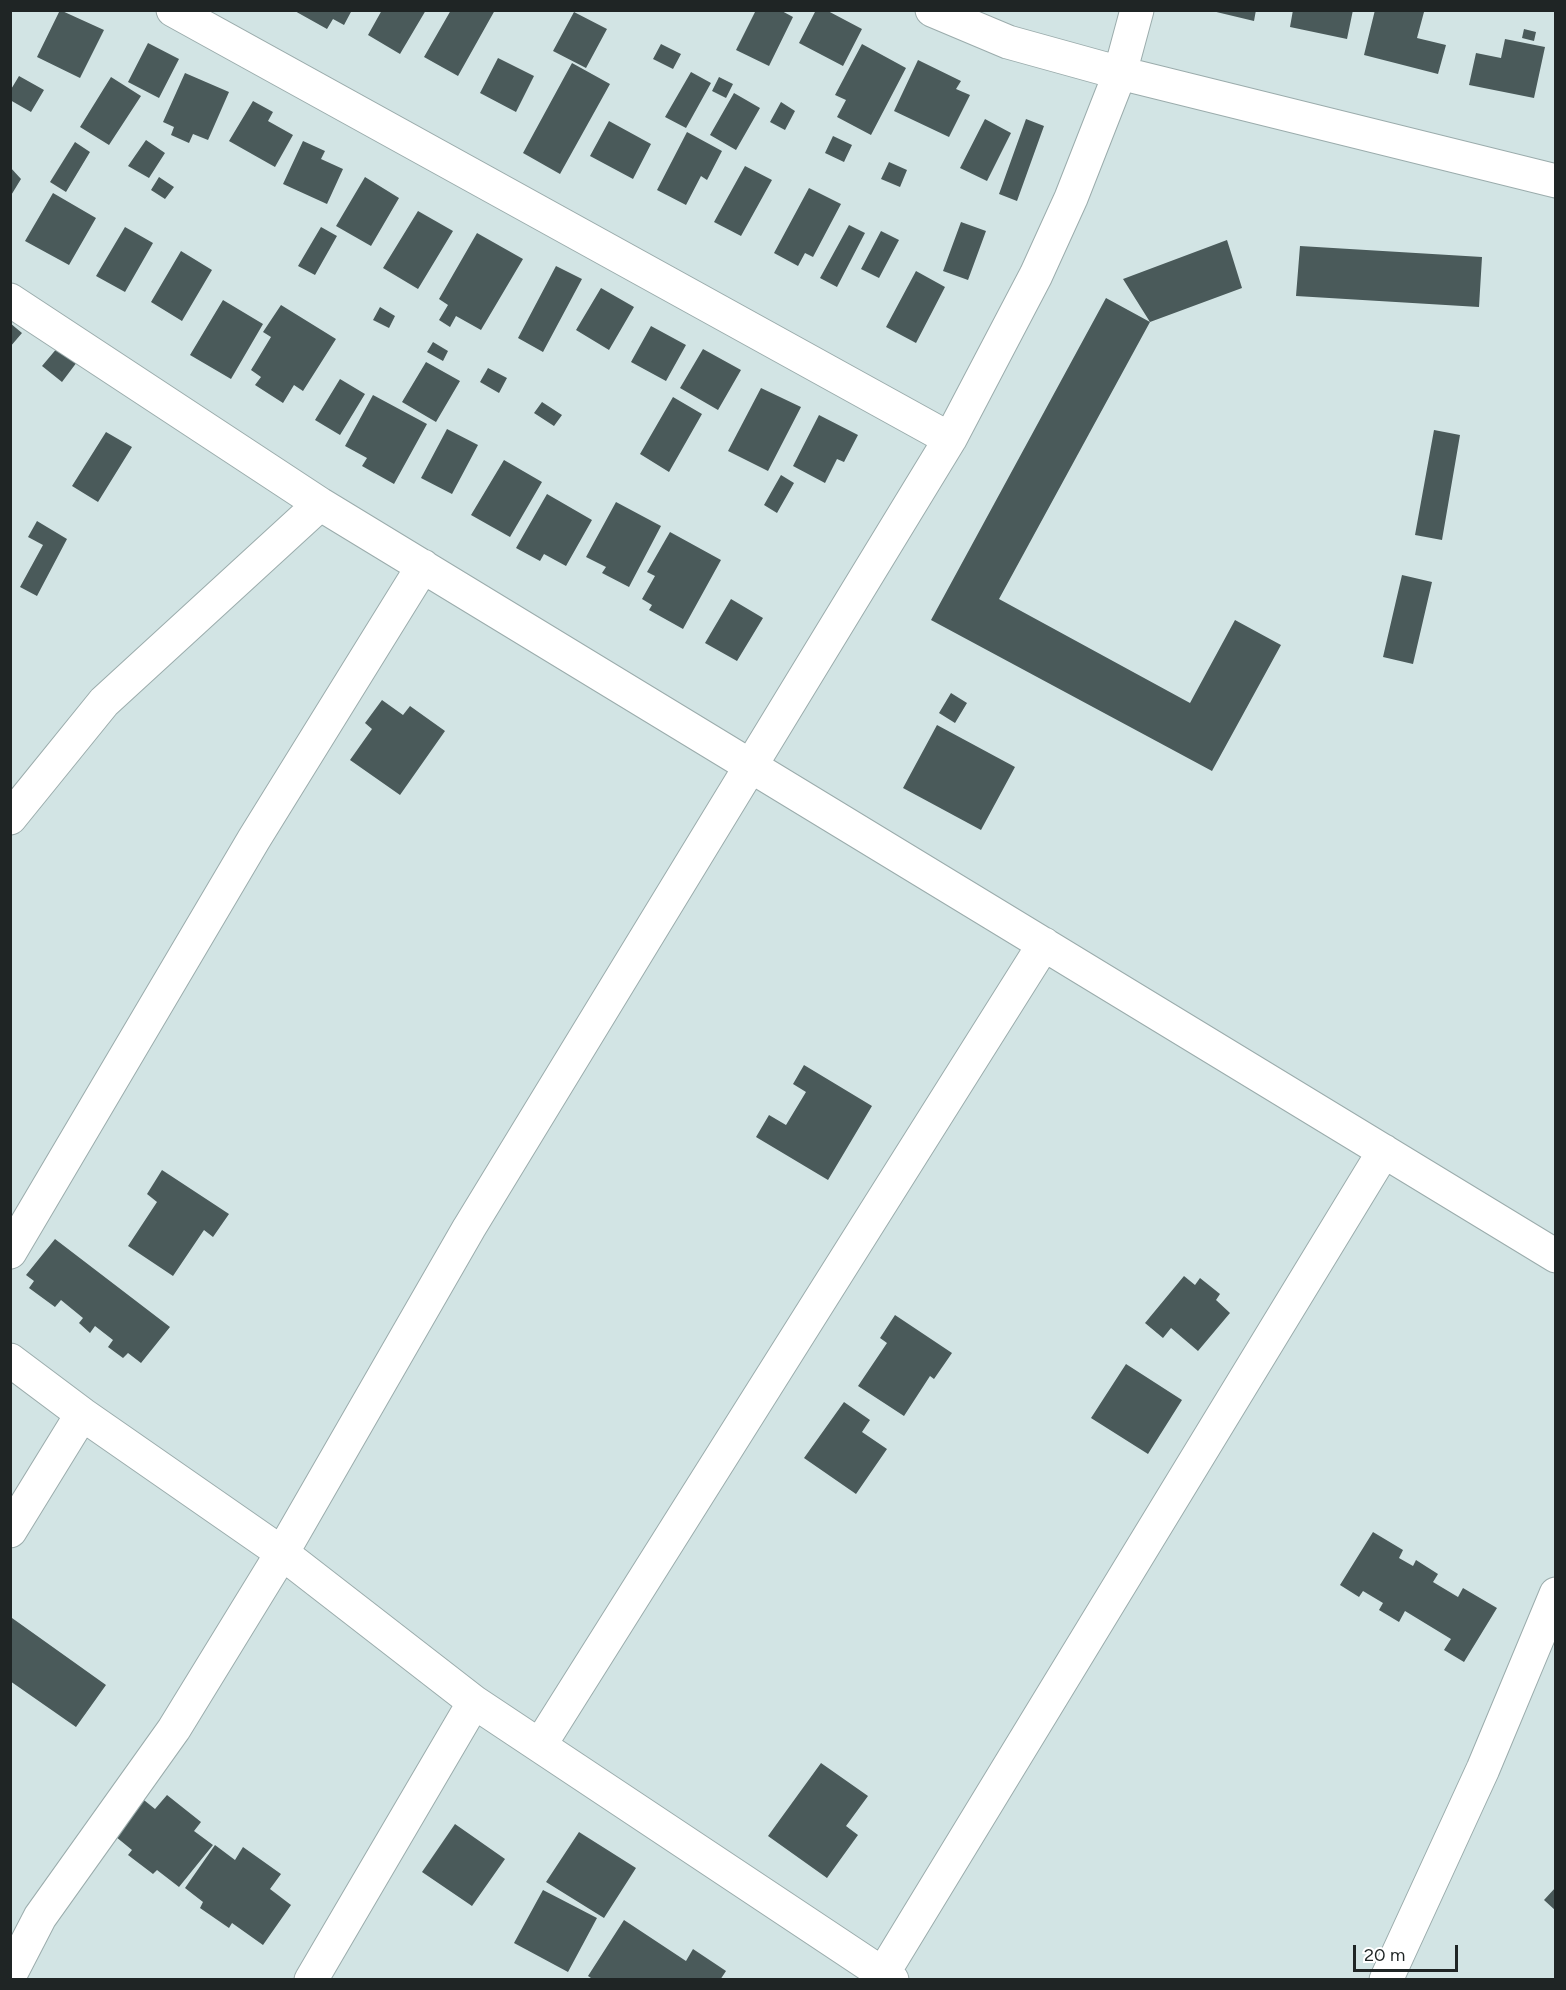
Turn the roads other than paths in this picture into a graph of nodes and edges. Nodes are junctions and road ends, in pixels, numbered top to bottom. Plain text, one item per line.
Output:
1 (173, 10) edge
2 (932, 10) edge
3 (1137, 10) edge
4 (1120, 73) junction
5 (1556, 181) edge
6 (10, 300) edge
7 (950, 438) junction
8 (320, 504) junction
9 (423, 566) junction
10 (752, 766) junction
11 (10, 818) edge
12 (1044, 944) junction
13 (1384, 1151) junction
14 (10, 1252) edge
15 (1556, 1256) edge
16 (10, 1360) edge
17 (82, 1414) junction
18 (10, 1531) edge
19 (282, 1553) junction
20 (1556, 1594) edge
21 (474, 1702) junction
22 (540, 1745) junction
23 (10, 1975) edge
24 (884, 1977) edge
25 (311, 1980) edge
26 (1386, 1980) edge

1 - 7 street
2 - 4 street
3 - 4 street
4 - 5 street
4 - 7 street
6 - 8 street
7 - 10 street
8 - 9 street
8 - 11 street
9 - 10 street
9 - 14 street
10 - 12 street
10 - 19 street
12 - 13 street
12 - 22 street
13 - 15 street
13 - 24 street
16 - 17 street
17 - 18 street
17 - 19 street
19 - 21 street
19 - 23 street
20 - 26 street
21 - 22 street
21 - 25 street
22 - 24 street

